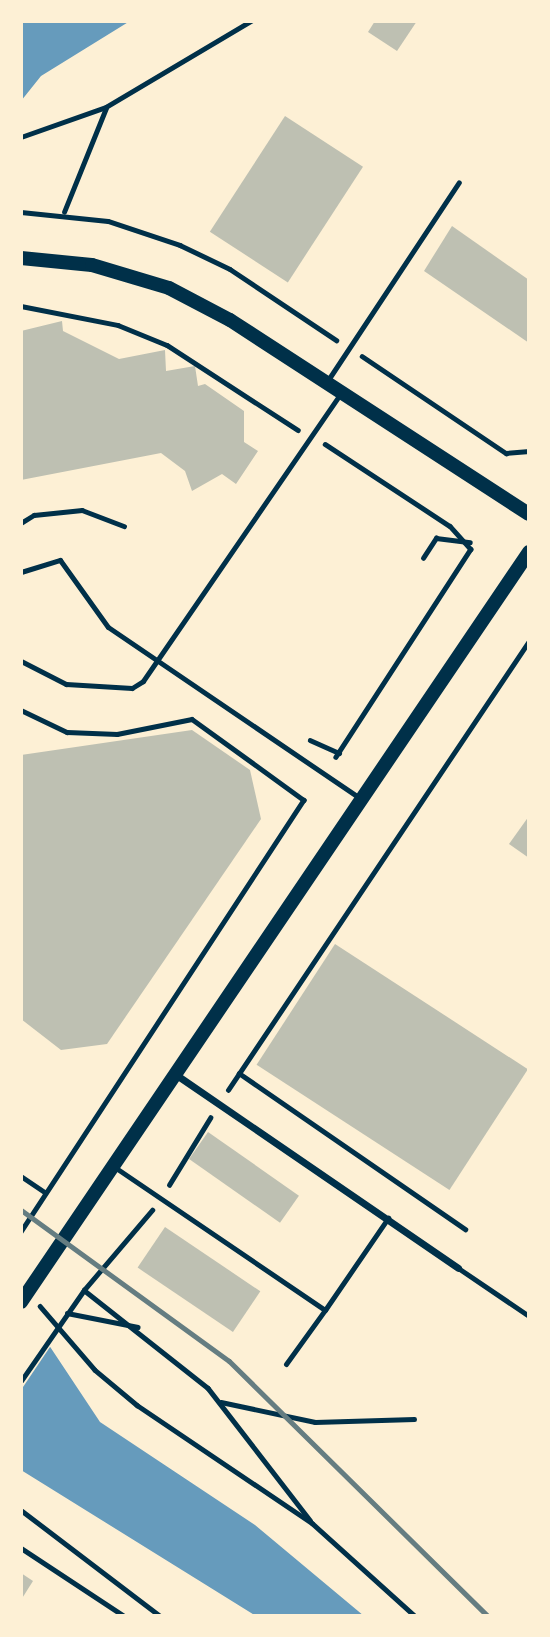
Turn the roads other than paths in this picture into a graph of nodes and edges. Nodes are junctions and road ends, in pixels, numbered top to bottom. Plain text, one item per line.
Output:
1 (459, 182) dead end
2 (21, 258) edge
3 (326, 383) junction
4 (341, 393) junction
5 (529, 514) edge
6 (529, 552) edge
7 (21, 572) edge
8 (156, 660) junction
9 (21, 662) edge
10 (361, 799) junction
11 (175, 1074) junction
12 (113, 1166) junction
13 (387, 1218) junction
14 (458, 1268) joint
15 (21, 1302) edge
16 (325, 1310) junction
17 (529, 1316) edge
18 (286, 1364) dead end

1 - 3 lane
2 - 3 main road
3 - 4 main road
4 - 5 main road
4 - 8 lane
6 - 10 main road
7 - 8 lane
8 - 9 lane
8 - 10 lane
10 - 11 main road
11 - 12 main road
11 - 13 street
12 - 15 main road
12 - 16 lane
13 - 14 street
13 - 16 lane
14 - 17 lane
16 - 18 lane

